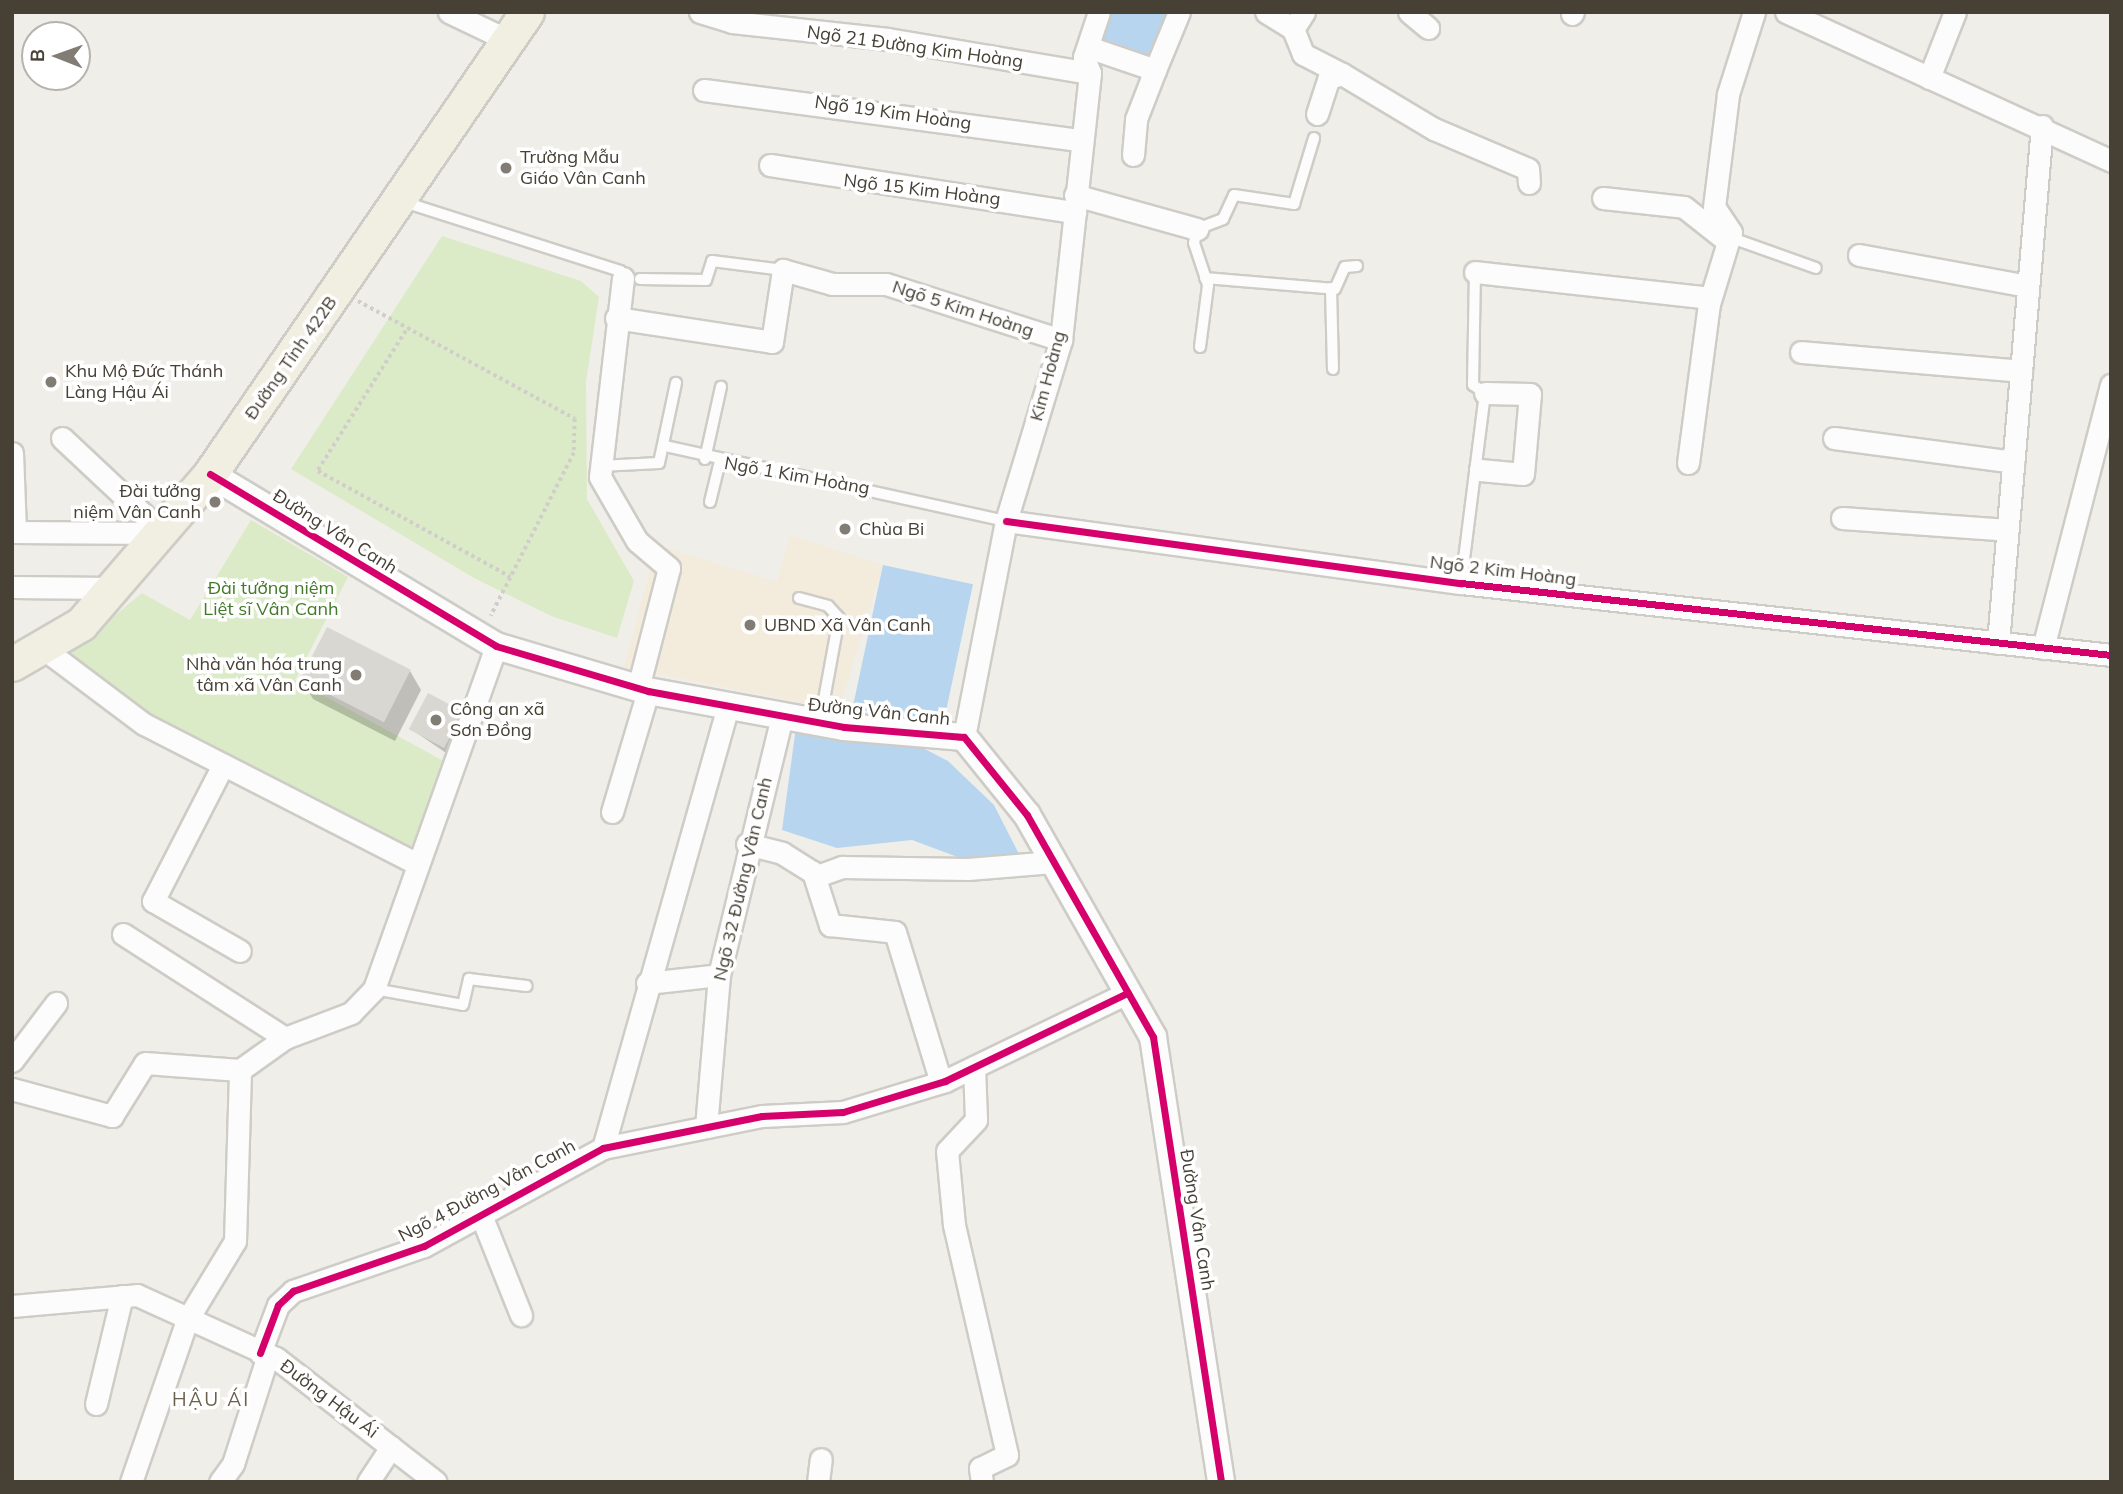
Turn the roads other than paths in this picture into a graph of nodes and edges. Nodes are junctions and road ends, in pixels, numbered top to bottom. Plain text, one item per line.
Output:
1 (449, 12) edge
2 (527, 12) edge
3 (699, 12) edge
4 (1099, 12) edge
5 (1179, 12) edge
6 (1266, 12) edge
7 (1409, 12) edge
8 (1754, 12) edge
9 (1786, 12) edge
10 (1955, 12) edge
11 (1299, 20) edge
12 (1428, 28) dead end
13 (512, 42) junction
14 (1088, 47) junction
15 (1155, 70) junction
16 (1090, 73) junction
17 (1342, 74) junction
18 (1930, 78) junction
19 (704, 90) dead end
20 (1317, 114) dead end
21 (2042, 126) junction
22 (1314, 138) dead end
23 (1082, 140) junction
24 (1133, 156) dead end
25 (2111, 161) edge
26 (770, 165) dead end
27 (1529, 183) dead end
28 (1603, 198) dead end
29 (401, 201) junction
30 (1075, 204) junction
31 (1198, 229) junction
32 (1729, 237) junction
33 (1859, 255) dead end
34 (1357, 267) dead end
35 (1816, 268) dead end
36 (783, 271) junction
37 (1475, 272) joint
38 (632, 278) junction
39 (1205, 278) junction
40 (2028, 286) junction
41 (1331, 288) junction
42 (1710, 298) junction
43 (616, 318) junction
44 (1061, 340) junction
45 (1200, 347) dead end
46 (1801, 352) dead end
47 (1334, 369) dead end
48 (2021, 371) junction
49 (676, 383) dead end
50 (2111, 385) edge
51 (721, 387) dead end
52 (1485, 393) junction
53 (62, 438) dead end
54 (1834, 438) dead end
55 (665, 446) junction
56 (12, 453) edge
57 (705, 459) junction
58 (720, 461) junction
59 (2013, 462) junction
60 (1688, 463) dead end
61 (600, 466) junction
62 (1480, 470) junction
63 (210, 474) junction
64 (710, 502) dead end
65 (1842, 518) dead end
66 (1006, 521) junction
67 (2008, 530) junction
68 (14, 532) edge
69 (163, 533) junction
70 (1461, 583) junction
71 (12, 587) edge
72 (113, 588) junction
73 (799, 598) dead end
74 (488, 641) junction
75 (1998, 643) junction
76 (2043, 648) junction
77 (44, 649) junction
78 (2111, 655) edge
79 (12, 664) edge
80 (643, 689) junction
81 (729, 703) junction
82 (782, 716) junction
83 (820, 722) junction
84 (964, 737) junction
85 (223, 765) junction
86 (612, 812) dead end
87 (747, 844) junction
88 (1053, 862) junction
89 (418, 864) junction
90 (817, 876) junction
91 (123, 934) dead end
92 (240, 951) dead end
93 (719, 975) junction
94 (647, 983) junction
95 (527, 986) dead end
96 (374, 989) junction
97 (1127, 992) junction
98 (56, 1003) dead end
99 (285, 1038) junction
100 (12, 1061) edge
101 (974, 1067) junction
102 (240, 1070) junction
103 (941, 1082) junction
104 (12, 1088) edge
105 (706, 1127) junction
106 (603, 1148) junction
107 (481, 1215) junction
108 (122, 1296) junction
109 (12, 1306) edge
110 (522, 1315) dead end
111 (187, 1320) junction
112 (264, 1354) junction
113 (96, 1404) dead end
114 (391, 1447) junction
115 (821, 1459) dead end
116 (131, 1482) edge
117 (220, 1482) edge
118 (369, 1482) edge
119 (436, 1482) edge
120 (818, 1482) edge
121 (982, 1482) edge
122 (1222, 1482) edge

1 - 13 street
2 - 13 main road, Đường Tỉnh 422B
3 - 16 street, Ngõ 21 Đường Kim Hoàng
4 - 14 street, Kim Hoàng
5 - 15 street
6 - 11 street
7 - 12 street
8 - 32 street
9 - 18 street
10 - 18 street
11 - 17 street
13 - 29 main road, Đường Tỉnh 422B
14 - 15 street
14 - 16 street, Kim Hoàng
15 - 24 street
16 - 23 street, Kim Hoàng
17 - 20 street
17 - 27 street
18 - 21 street
19 - 23 street, Ngõ 19 Kim Hoàng
21 - 25 street
21 - 40 street
22 - 31 lane
23 - 30 street, Kim Hoàng
26 - 30 street, Ngõ 15 Kim Hoàng
28 - 32 street
29 - 38 lane
29 - 63 main road, Đường Tỉnh 422B
30 - 31 street, Ngõ 15 Kim Hoàng
30 - 44 street, Kim Hoàng
31 - 39 lane
32 - 35 lane
32 - 42 street
33 - 40 street
34 - 41 lane
36 - 38 lane, Ngõ 5 Kim Hoàng
36 - 43 street
36 - 44 street, Ngõ 5 Kim Hoàng
37 - 42 street
37 - 52 lane
38 - 43 street
39 - 41 lane
39 - 45 lane
40 - 48 street
41 - 47 lane
42 - 60 street
43 - 61 street
44 - 66 street, Kim Hoàng
46 - 48 street
48 - 59 street
49 - 55 lane
50 - 76 street
51 - 57 lane
52 - 62 lane
52 - 62 street
53 - 69 street
54 - 59 street
55 - 57 lane, Ngõ 1 Kim Hoàng
55 - 61 lane
56 - 68 street
57 - 58 lane, Ngõ 1 Kim Hoàng
58 - 64 lane
58 - 66 lane, Ngõ 1 Kim Hoàng
59 - 67 street
61 - 80 street
62 - 70 lane
63 - 69 main road, Đường Tỉnh 422B
63 - 74 street, Đường Vân Canh
65 - 67 street
66 - 70 street, Ngõ 2 Kim Hoàng
66 - 84 street, Kim Hoàng
67 - 75 street
68 - 69 street
69 - 72 main road, Đường Tỉnh 422B
70 - 75 street, Ngõ 2 Kim Hoàng
71 - 72 street
72 - 77 main road, Đường Tỉnh 422B
73 - 83 lane
74 - 80 street, Đường Vân Canh
74 - 89 street
75 - 76 street, Ngõ 2 Kim Hoàng
76 - 78 street, Ngõ 2 Kim Hoàng
77 - 79 main road, Đường Tỉnh 422B
77 - 85 street
80 - 81 street, Đường Vân Canh
80 - 86 street
81 - 82 street, Đường Vân Canh
81 - 94 street
82 - 83 street, Đường Vân Canh
82 - 87 street, Ngõ 32 Đường Vân Canh
83 - 84 street, Đường Vân Canh
84 - 88 street, Đường Vân Canh
85 - 89 street
85 - 92 street
87 - 90 street
87 - 93 street, Ngõ 32 Đường Vân Canh
88 - 90 street
88 - 97 street, Đường Vân Canh
89 - 96 street
90 - 103 street
91 - 99 street
93 - 94 street
93 - 105 street, Ngõ 32 Đường Vân Canh
94 - 106 street
95 - 96 lane
96 - 99 street
97 - 101 street, Ngõ 4 Đường Vân Canh
97 - 122 street, Đường Vân Canh
98 - 100 street
99 - 102 street
101 - 103 street, Ngõ 4 Đường Vân Canh
101 - 121 street
102 - 104 street
102 - 111 street
103 - 105 street, Ngõ 4 Đường Vân Canh
105 - 106 street, Ngõ 4 Đường Vân Canh
106 - 107 street, Ngõ 4 Đường Vân Canh
107 - 110 street
107 - 112 street, Ngõ 4 Đường Vân Canh
108 - 109 street, Đường Hậu Ái
108 - 111 street, Đường Hậu Ái
108 - 113 street
111 - 112 street, Đường Hậu Ái
111 - 116 street
112 - 114 street, Đường Hậu Ái
112 - 117 street, Ngõ 4 Đường Vân Canh
114 - 118 street
114 - 119 street, Đường Hậu Ái
115 - 120 street

